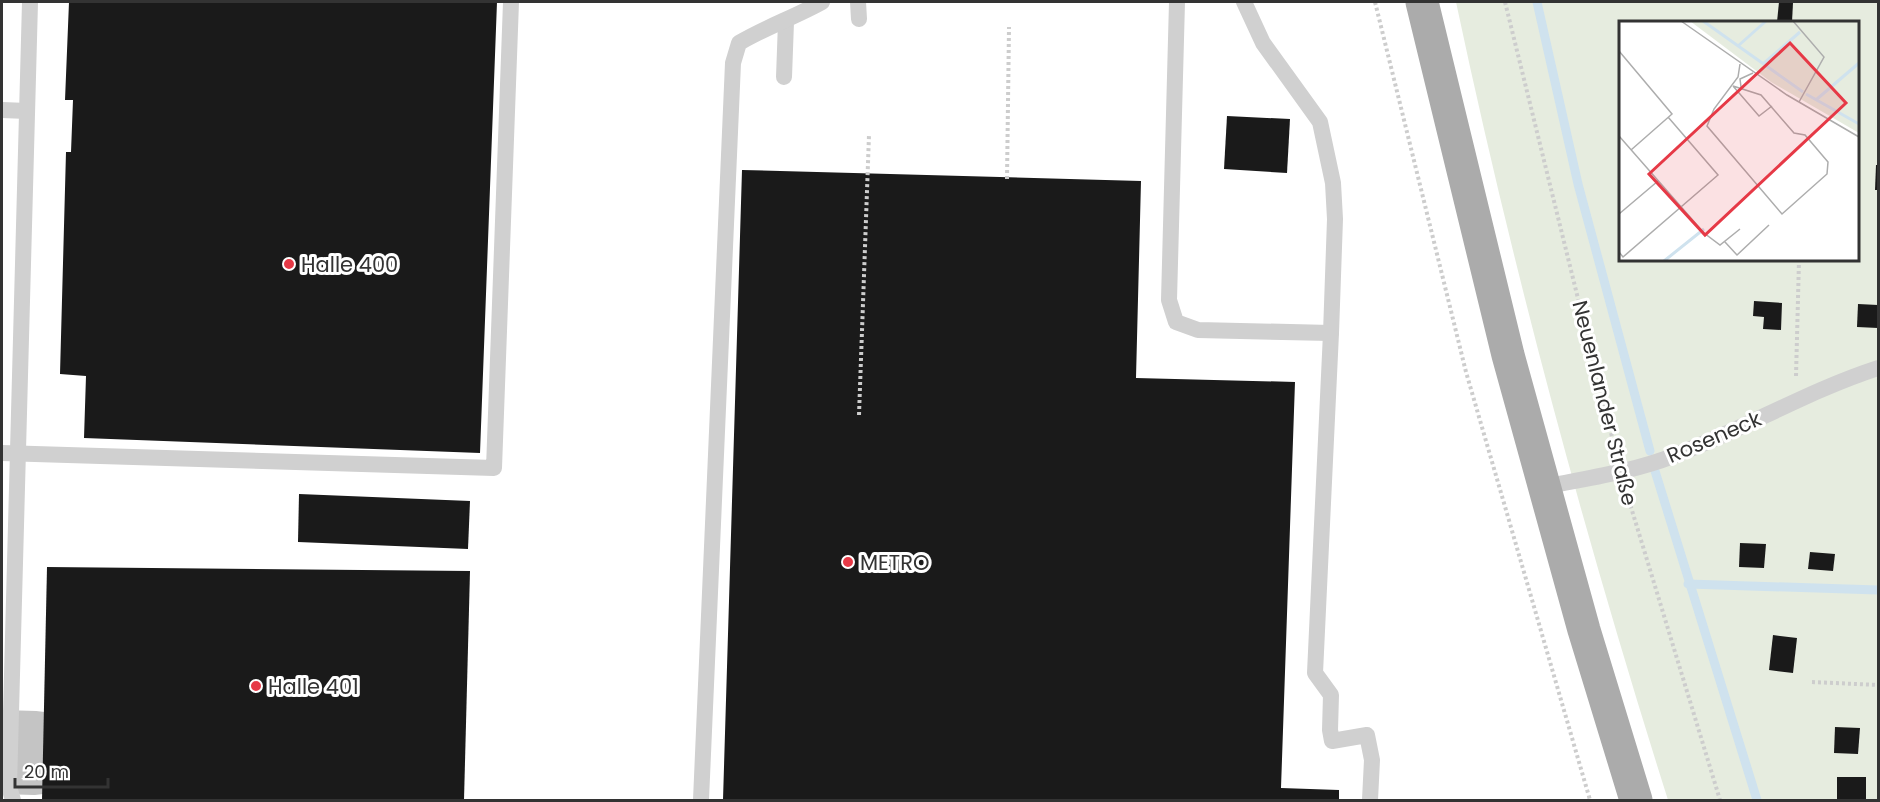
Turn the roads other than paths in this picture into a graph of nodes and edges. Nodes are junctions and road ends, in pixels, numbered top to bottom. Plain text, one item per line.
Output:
1 (30, 2) edge
2 (511, 2) edge
3 (822, 2) edge
4 (858, 2) edge
5 (1177, 2) edge
6 (1244, 2) edge
7 (1422, 2) edge
8 (859, 19) dead end
9 (786, 22) junction
10 (784, 77) dead end
11 (2, 110) edge
12 (27, 111) junction
13 (1331, 333) junction
14 (1878, 368) edge
15 (10, 454) edge
16 (1544, 487) junction
17 (13, 801) edge
18 (701, 801) edge
19 (1370, 801) edge
20 (1636, 801) edge

1 - 12 lane
2 - 15 lane
3 - 9 lane
4 - 8 lane
5 - 13 lane
6 - 13 lane
7 - 16 main road
9 - 10 lane
9 - 18 lane
11 - 12 lane
12 - 15 lane
13 - 19 lane
14 - 16 lane, Roseneck
15 - 17 lane
16 - 20 main road

